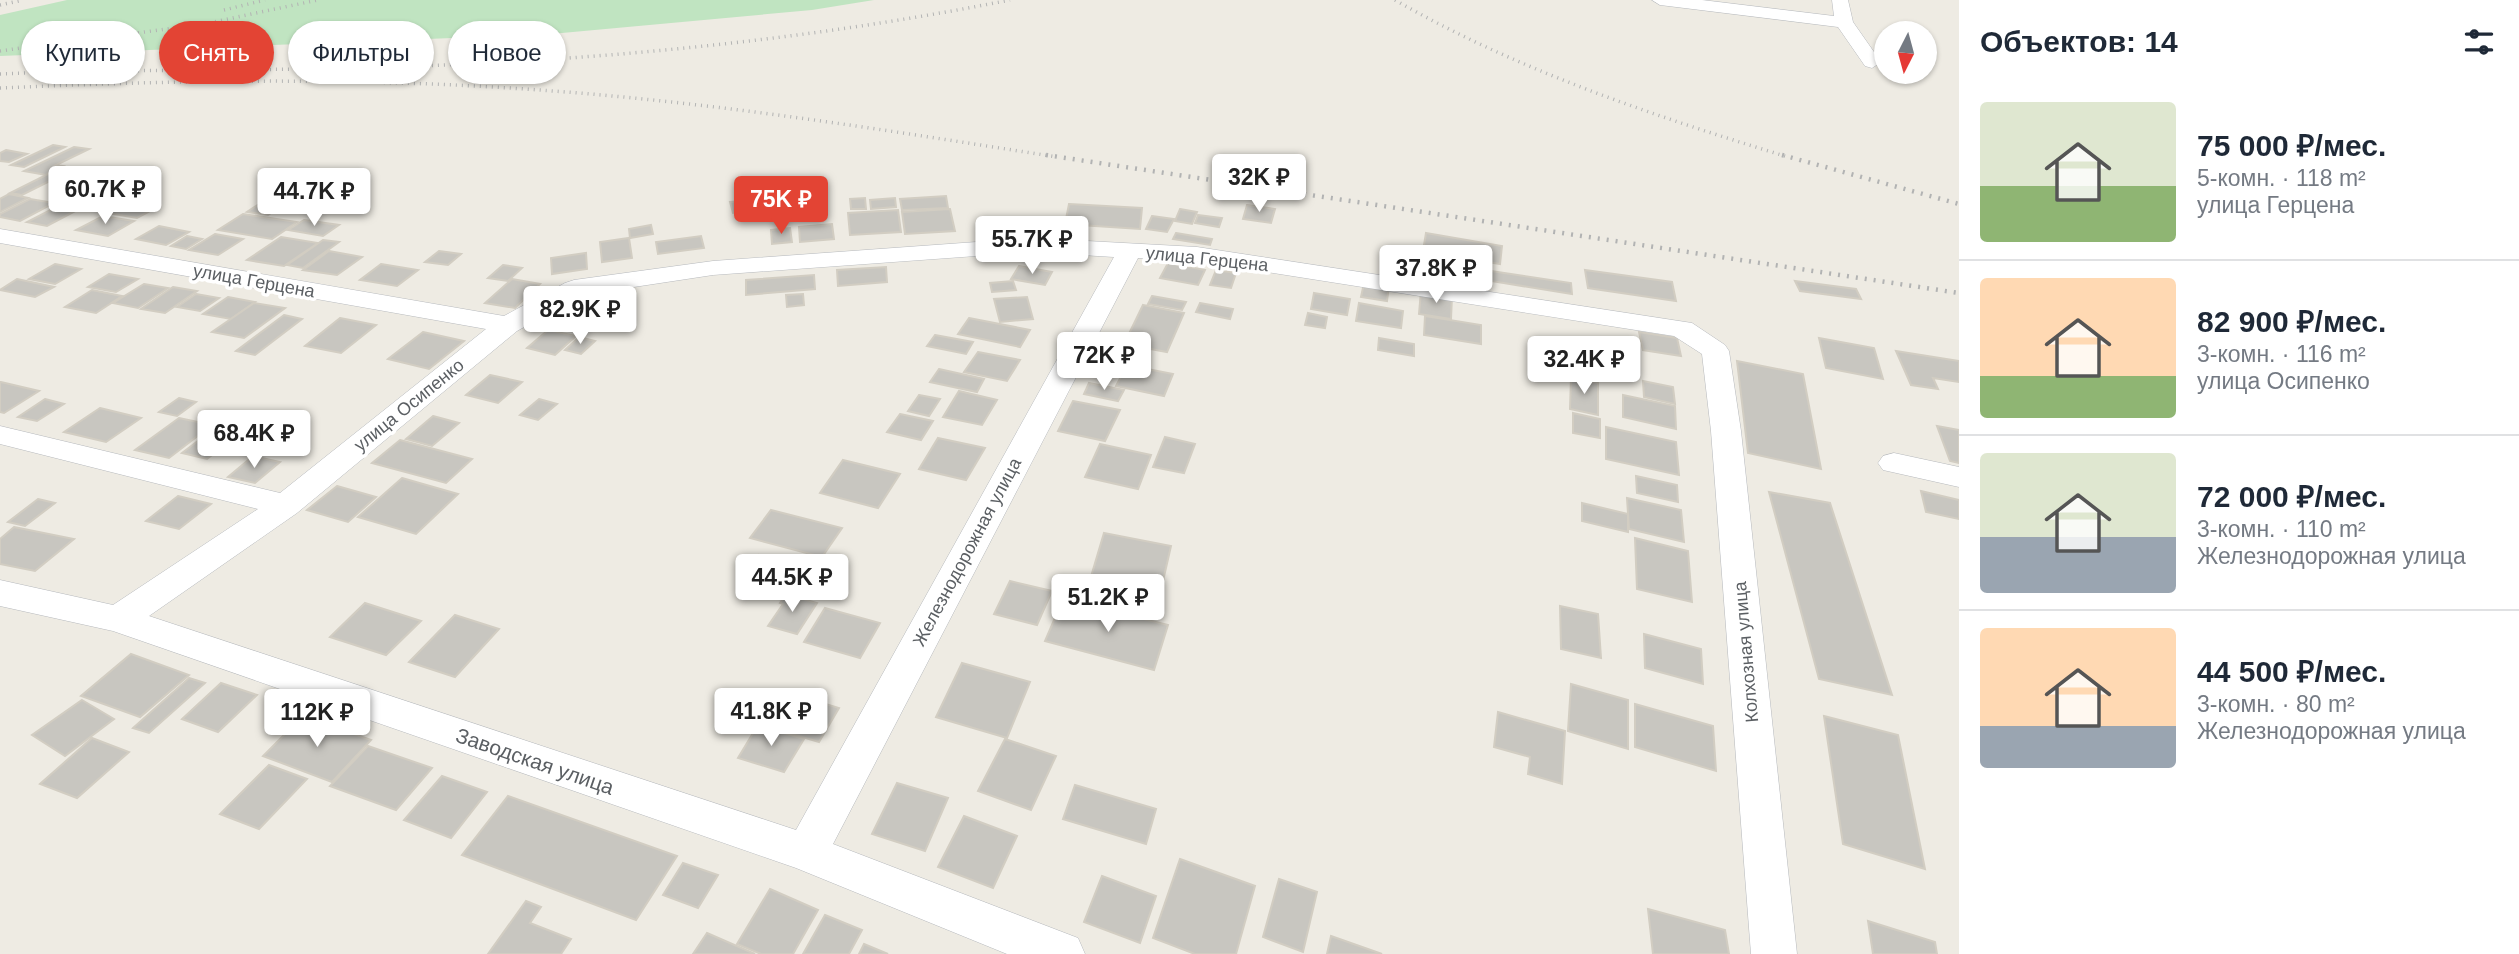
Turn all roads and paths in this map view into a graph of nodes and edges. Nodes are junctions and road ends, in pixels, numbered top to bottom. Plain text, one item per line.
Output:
1 (1660, 0) edge
2 (1840, 0) edge
3 (1844, 22) junction
4 (1872, 62) dead end
5 (0, 236) edge
6 (1129, 251) junction
7 (566, 293) joint
8 (508, 324) junction
9 (1716, 351) joint
10 (0, 435) edge
11 (1894, 463) dead end
12 (1959, 477) edge
13 (286, 505) junction
14 (0, 593) edge
15 (118, 619) junction
16 (806, 853) junction
17 (1062, 954) edge
18 (1774, 954) edge

1 - 3 street
2 - 3 street
3 - 4 street
5 - 8 street, улица Герцена
6 - 7 street, улица Герцена
6 - 9 street, улица Герцена
6 - 16 street, Железнодорожная улица
7 - 8 street, улица Осипенко
8 - 13 street, улица Осипенко
9 - 18 street, Колхозная улица
10 - 13 street
11 - 12 street
13 - 15 street, улица Осипенко
14 - 15 street, Заводская улица
15 - 16 street, Заводская улица
16 - 17 street, Заводская улица

